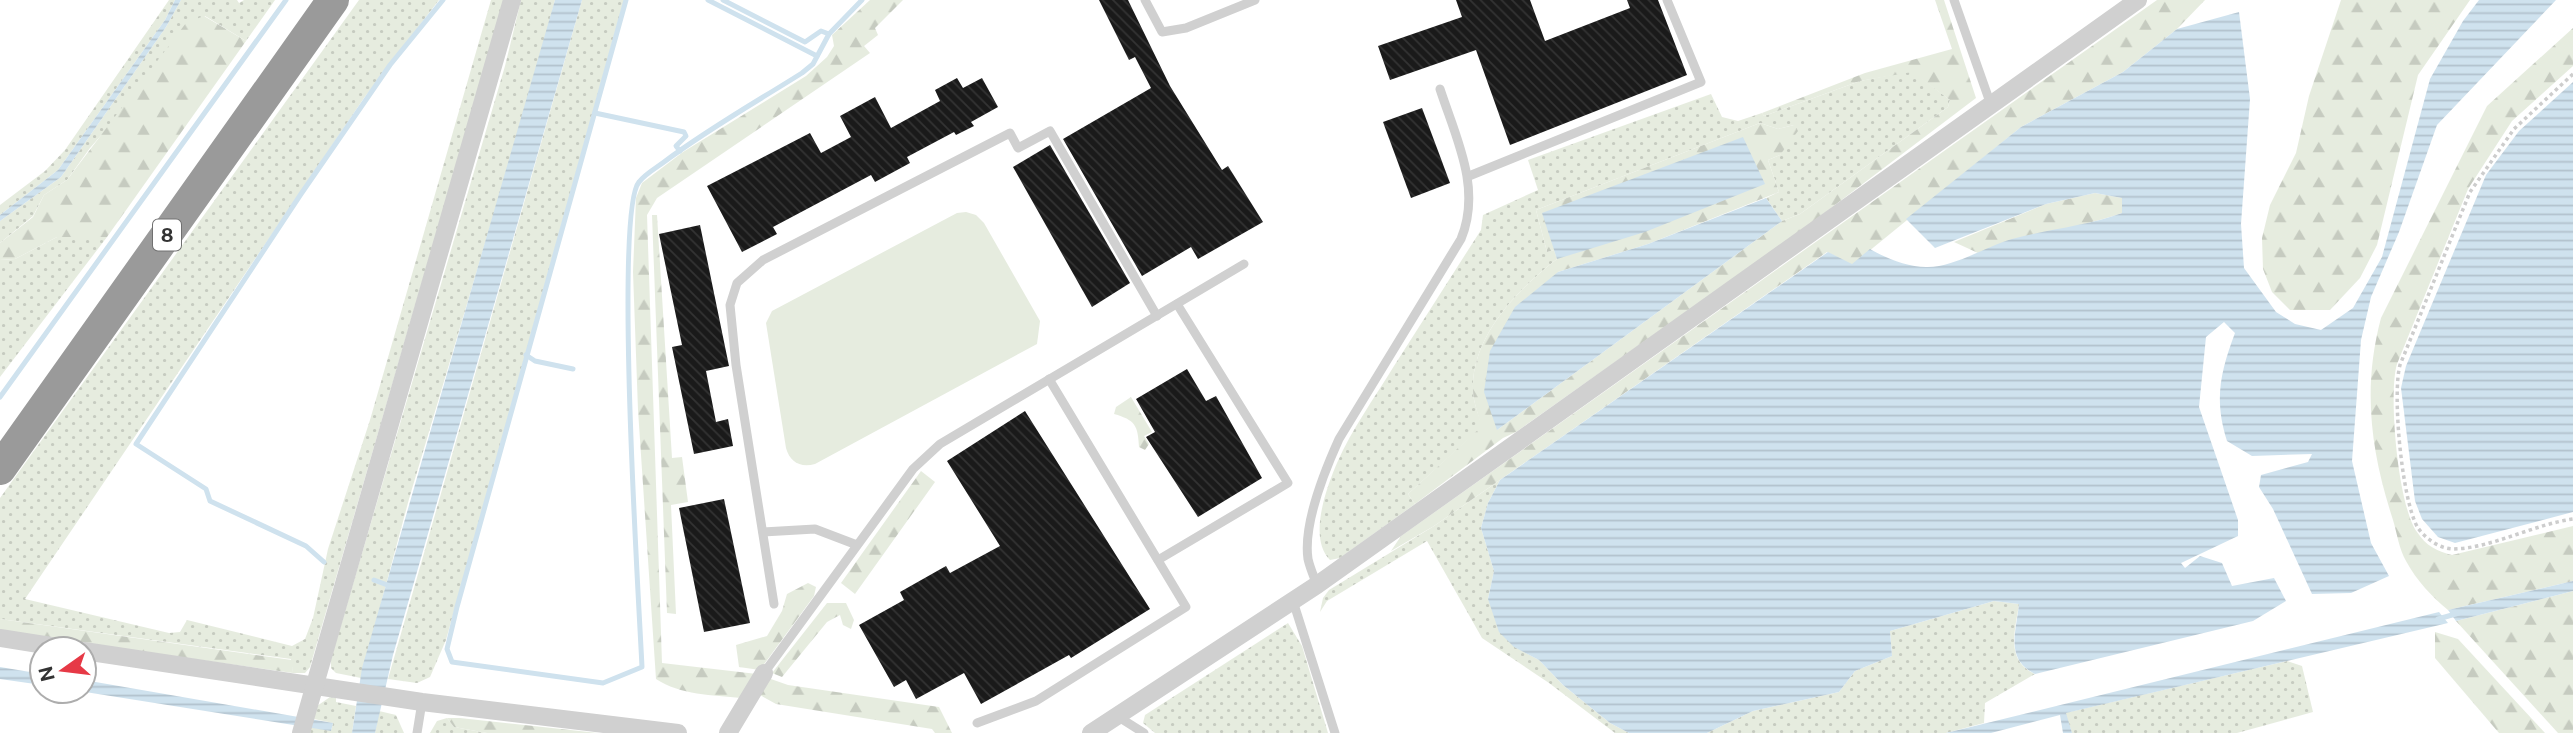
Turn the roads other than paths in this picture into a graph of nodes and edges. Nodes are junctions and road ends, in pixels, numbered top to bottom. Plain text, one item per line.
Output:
1 (311, 0) edge
2 (333, 0) edge
3 (512, 0) edge
4 (1145, 0) edge
5 (1255, 0) edge
6 (1667, 0) edge
7 (1954, 0) edge
8 (2138, 0) edge
9 (1440, 89) dead end
10 (1992, 106) junction
11 (1469, 176) junction
12 (1244, 264) dead end
13 (1177, 304) junction
14 (1157, 316) junction
15 (1049, 379) junction
16 (0, 432) edge
17 (0, 469) edge
18 (763, 533) junction
19 (857, 545) junction
20 (1158, 560) junction
21 (1317, 585) junction
22 (1293, 601) junction
23 (774, 604) dead end
24 (0, 638) edge
25 (28, 642) edge
26 (98, 653) edge
27 (764, 673) joint
28 (316, 684) junction
29 (422, 702) junction
30 (1117, 716) junction
31 (977, 723) dead end
32 (303, 725) edge
33 (417, 733) edge
34 (678, 733) edge
35 (728, 733) edge
36 (1091, 733) edge
37 (1144, 733) edge
38 (1335, 733) edge

1 - 16 highway, 8
2 - 17 highway, 8
3 - 28 street
4 - 5 lane
6 - 11 lane
7 - 10 lane
8 - 10 street
9 - 11 lane
10 - 21 street
11 - 21 lane
12 - 13 lane
13 - 14 lane
13 - 20 lane
14 - 15 lane
14 - 18 lane
15 - 19 lane
15 - 20 lane
18 - 19 lane
18 - 23 lane
19 - 27 lane
20 - 31 lane
21 - 22 street
22 - 30 street
22 - 38 lane
24 - 25 street
26 - 28 street
27 - 35 street
28 - 29 street
28 - 32 street
29 - 33 lane
29 - 34 street
30 - 36 street
30 - 37 lane

